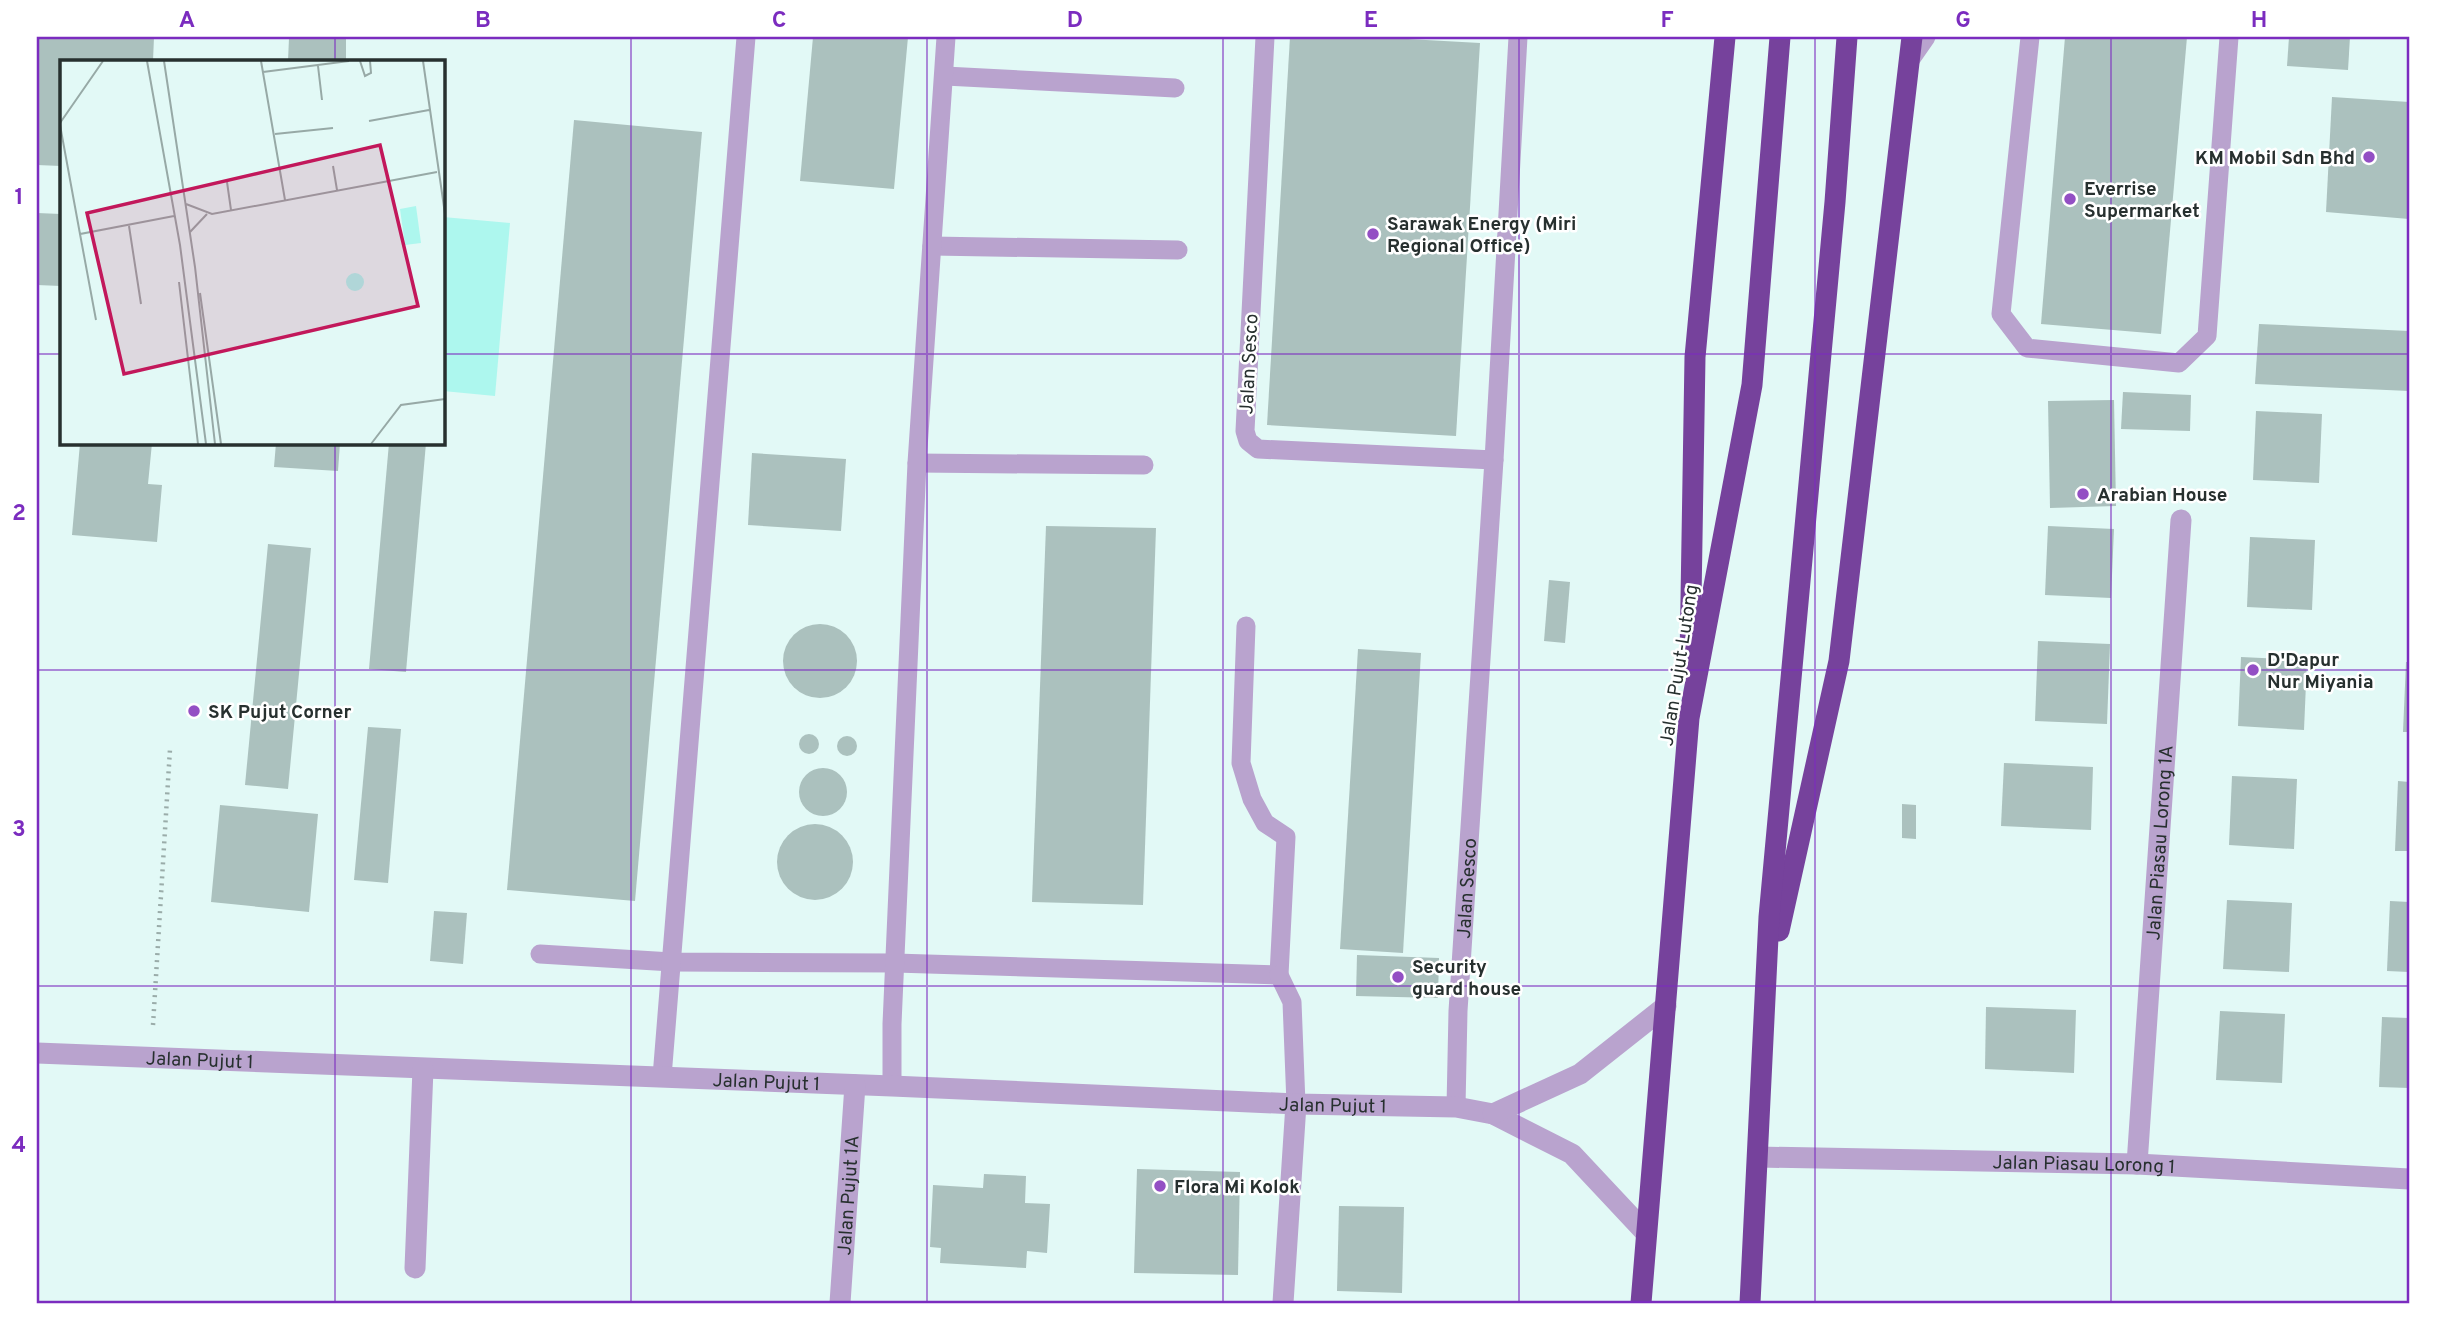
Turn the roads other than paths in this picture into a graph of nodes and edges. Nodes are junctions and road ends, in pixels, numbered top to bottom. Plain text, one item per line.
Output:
1 (746, 37) edge
2 (946, 37) edge
3 (1265, 37) edge
4 (1518, 37) edge
5 (1725, 37) edge
6 (1780, 37) edge
7 (1847, 37) edge
8 (1912, 37) edge
9 (1926, 37) edge
10 (2030, 37) edge
11 (2229, 37) edge
12 (1910, 60) junction
13 (945, 76) junction
14 (1175, 88) dead end
15 (932, 246) junction
16 (1178, 250) dead end
17 (1494, 460) junction
18 (917, 463) junction
19 (1144, 465) dead end
20 (2180, 520) dead end
21 (1246, 626) dead end
22 (1689, 718) junction
23 (540, 954) dead end
24 (673, 962) junction
25 (895, 963) junction
26 (1279, 975) junction
27 (1766, 991) junction
28 (1666, 1006) junction
29 (37, 1053) edge
30 (423, 1069) junction
31 (662, 1077) junction
32 (855, 1085) junction
33 (892, 1086) junction
34 (1296, 1104) junction
35 (1456, 1107) junction
36 (1493, 1114) junction
37 (1758, 1157) junction
38 (2137, 1164) junction
39 (2409, 1179) edge
40 (1646, 1234) junction
41 (415, 1268) dead end
42 (840, 1303) edge
43 (1283, 1303) edge
44 (1641, 1303) edge
45 (1750, 1303) edge

1 - 24 lane
2 - 13 lane
3 - 17 lane, Jalan Sesco
4 - 17 lane, Jalan Sesco
5 - 22 highway
6 - 22 highway, Jalan Pujut-Lutong
7 - 27 highway
8 - 12 highway
9 - 12 lane
10 - 11 lane
12 - 27 highway
13 - 14 lane
13 - 15 lane
15 - 16 lane
15 - 18 lane
17 - 35 lane, Jalan Sesco
18 - 19 lane
18 - 25 lane
20 - 38 street, Jalan Piasau Lorong 1A
21 - 26 lane
22 - 28 highway, Jalan Pujut-Lutong
23 - 24 lane
24 - 25 lane
24 - 31 lane
25 - 26 lane
25 - 33 lane
26 - 34 lane
27 - 37 highway
28 - 36 street
28 - 40 highway, Jalan Pujut-Lutong
29 - 30 street, Jalan Pujut 1
30 - 31 street, Jalan Pujut 1
30 - 41 street
31 - 32 street, Jalan Pujut 1
32 - 33 street, Jalan Pujut 1
32 - 42 street, Jalan Pujut 1A
33 - 34 street, Jalan Pujut 1
34 - 35 street, Jalan Pujut 1
34 - 43 street
35 - 36 street, Jalan Pujut 1
36 - 40 street, Jalan Pujut 1
37 - 38 street, Jalan Piasau Lorong 1
37 - 45 highway
38 - 39 street, Jalan Piasau Lorong 1
40 - 44 highway, Jalan Pujut-Lutong

